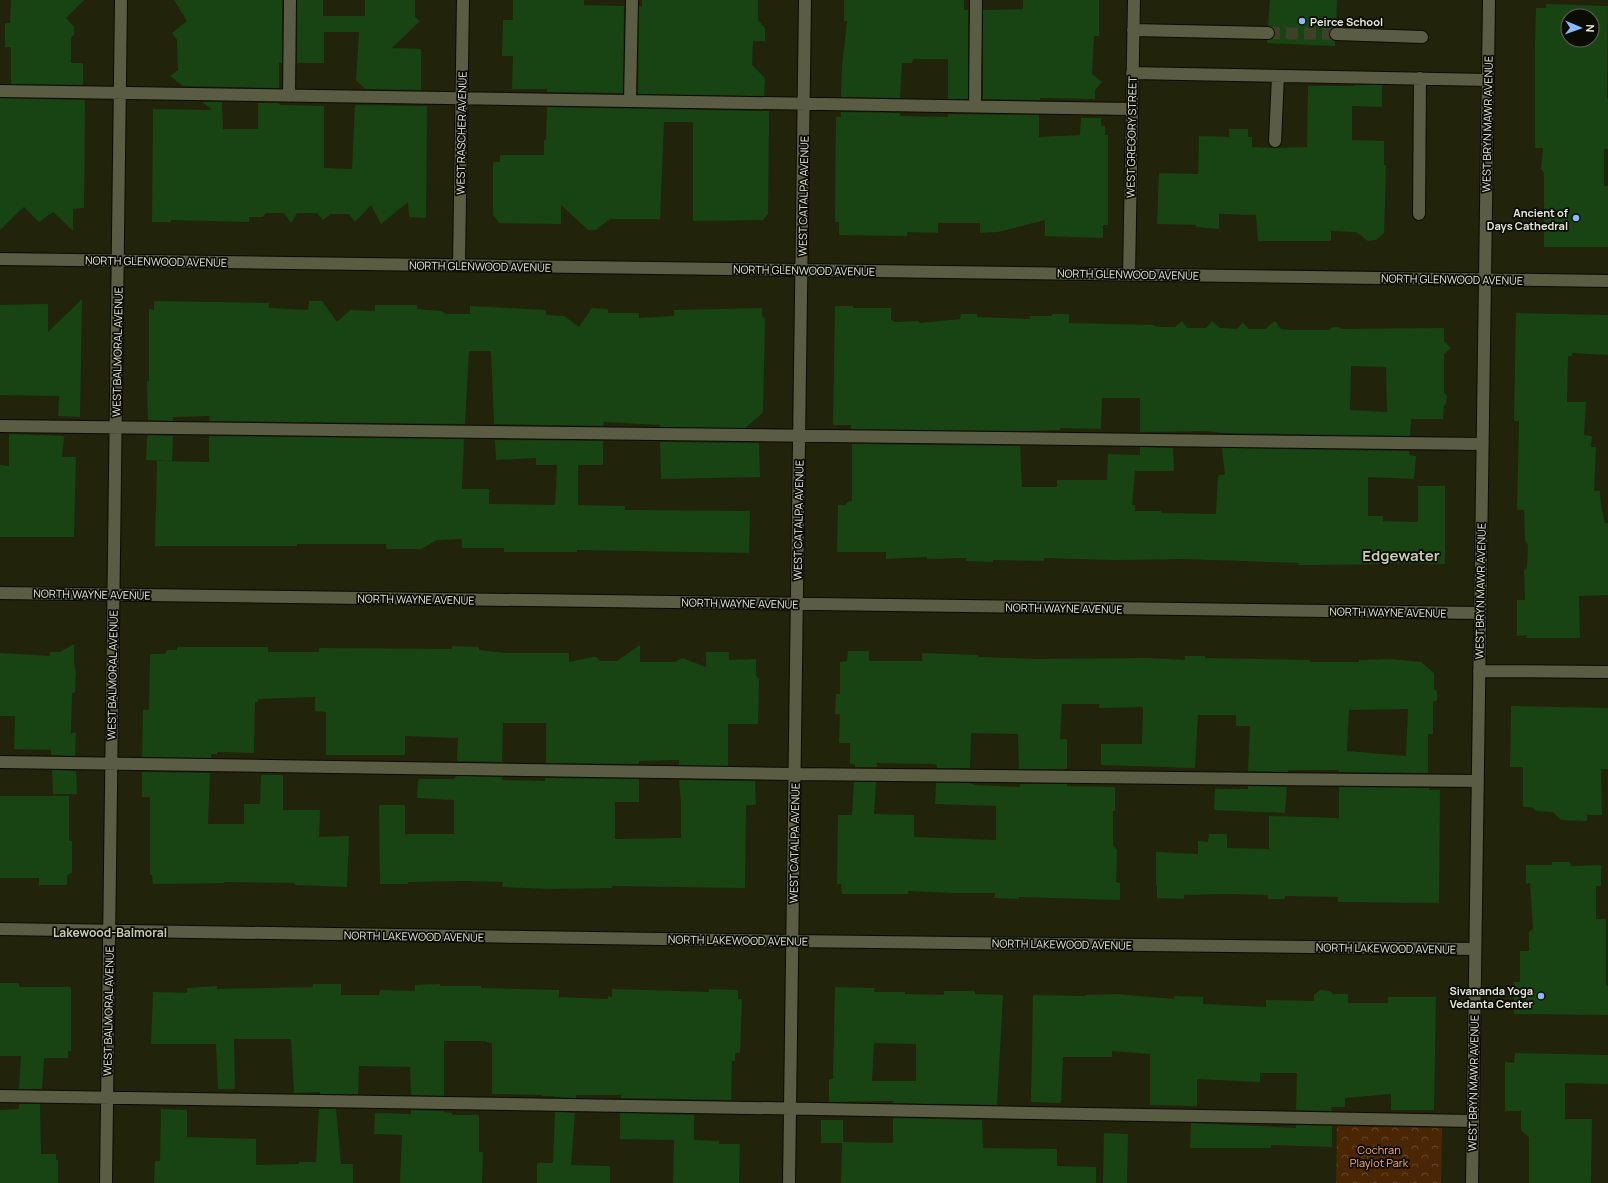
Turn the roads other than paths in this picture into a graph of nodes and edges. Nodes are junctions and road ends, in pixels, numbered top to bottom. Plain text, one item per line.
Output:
1 (121, 0) edge
2 (290, 0) edge
3 (462, 0) edge
4 (632, 0) edge
5 (805, 0) edge
6 (976, 0) edge
7 (1134, 0) edge
8 (1489, 0) edge
9 (1133, 30) junction
10 (1268, 32) tunnel mouth
11 (1336, 34) tunnel mouth
12 (1422, 37) dead end
13 (1132, 73) junction
14 (1278, 76) junction
15 (1420, 78) junction
16 (1488, 80) junction
17 (0, 91) edge
18 (120, 93) junction
19 (289, 96) junction
20 (461, 98) junction
21 (630, 101) junction
22 (804, 104) junction
23 (975, 106) junction
24 (1132, 109) junction
25 (1275, 141) dead end
26 (1418, 214) dead end
27 (0, 259) edge
28 (118, 261) junction
29 (459, 265) junction
30 (802, 270) junction
31 (1128, 275) junction
32 (1485, 279) junction
33 (1608, 281) edge
34 (0, 426) edge
35 (116, 427) junction
36 (799, 435) junction
37 (1482, 444) junction
38 (0, 593) edge
39 (113, 595) junction
40 (797, 604) junction
41 (1480, 613) junction
42 (1479, 670) junction
43 (1608, 672) edge
44 (0, 762) edge
45 (111, 763) junction
46 (794, 774) junction
47 (1477, 781) junction
48 (0, 929) edge
49 (109, 931) junction
50 (792, 941) junction
51 (1475, 949) junction
52 (0, 1096) edge
53 (107, 1097) junction
54 (790, 1108) junction
55 (1472, 1121) junction
56 (106, 1183) edge
57 (789, 1183) edge
58 (1472, 1183) edge

1 - 18 street, WEST BALMORAL AVENUE
2 - 19 street
3 - 20 street, WEST RASCHER AVENUE
4 - 21 street
5 - 22 street, WEST CATALPA AVENUE
6 - 23 street
7 - 9 street, WEST GREGORY STREET
8 - 16 street, WEST BRYN MAWR AVENUE
9 - 10 street
9 - 13 street, WEST GREGORY STREET
11 - 12 street
13 - 14 street
13 - 24 street, WEST GREGORY STREET
14 - 15 street
14 - 25 street
15 - 16 street
15 - 26 street
16 - 32 street, WEST BRYN MAWR AVENUE
17 - 18 street
18 - 19 street
18 - 28 street, WEST BALMORAL AVENUE
19 - 20 street
20 - 21 street
20 - 29 street, WEST RASCHER AVENUE
21 - 22 street
22 - 23 street
22 - 30 street, WEST CATALPA AVENUE
23 - 24 street
24 - 31 street, WEST GREGORY STREET
27 - 28 street, NORTH GLENWOOD AVENUE
28 - 29 street, NORTH GLENWOOD AVENUE
28 - 35 street, WEST BALMORAL AVENUE
29 - 30 street, NORTH GLENWOOD AVENUE
30 - 31 street, NORTH GLENWOOD AVENUE
30 - 36 street, WEST CATALPA AVENUE
31 - 32 street, NORTH GLENWOOD AVENUE
32 - 33 street, NORTH GLENWOOD AVENUE
32 - 37 street, WEST BRYN MAWR AVENUE
34 - 35 street
35 - 36 street
35 - 39 street, WEST BALMORAL AVENUE
36 - 37 street
36 - 40 street, WEST CATALPA AVENUE
37 - 41 street, WEST BRYN MAWR AVENUE
38 - 39 street, NORTH WAYNE AVENUE
39 - 40 street, NORTH WAYNE AVENUE
39 - 45 street, WEST BALMORAL AVENUE
40 - 41 street, NORTH WAYNE AVENUE
40 - 46 street, WEST CATALPA AVENUE
41 - 42 street, WEST BRYN MAWR AVENUE
42 - 43 street
42 - 47 street, WEST BRYN MAWR AVENUE
44 - 45 street
45 - 46 street
45 - 49 street, WEST BALMORAL AVENUE
46 - 47 street
46 - 50 street, WEST CATALPA AVENUE
47 - 51 street, WEST BRYN MAWR AVENUE
48 - 49 street, NORTH LAKEWOOD AVENUE
49 - 50 street, NORTH LAKEWOOD AVENUE
49 - 53 street, WEST BALMORAL AVENUE
50 - 51 street, NORTH LAKEWOOD AVENUE
50 - 54 street, WEST CATALPA AVENUE
51 - 55 street, WEST BRYN MAWR AVENUE
52 - 53 street
53 - 54 street
53 - 56 street, WEST BALMORAL AVENUE
54 - 55 street
54 - 57 street, WEST CATALPA AVENUE
55 - 58 street, WEST BRYN MAWR AVENUE

